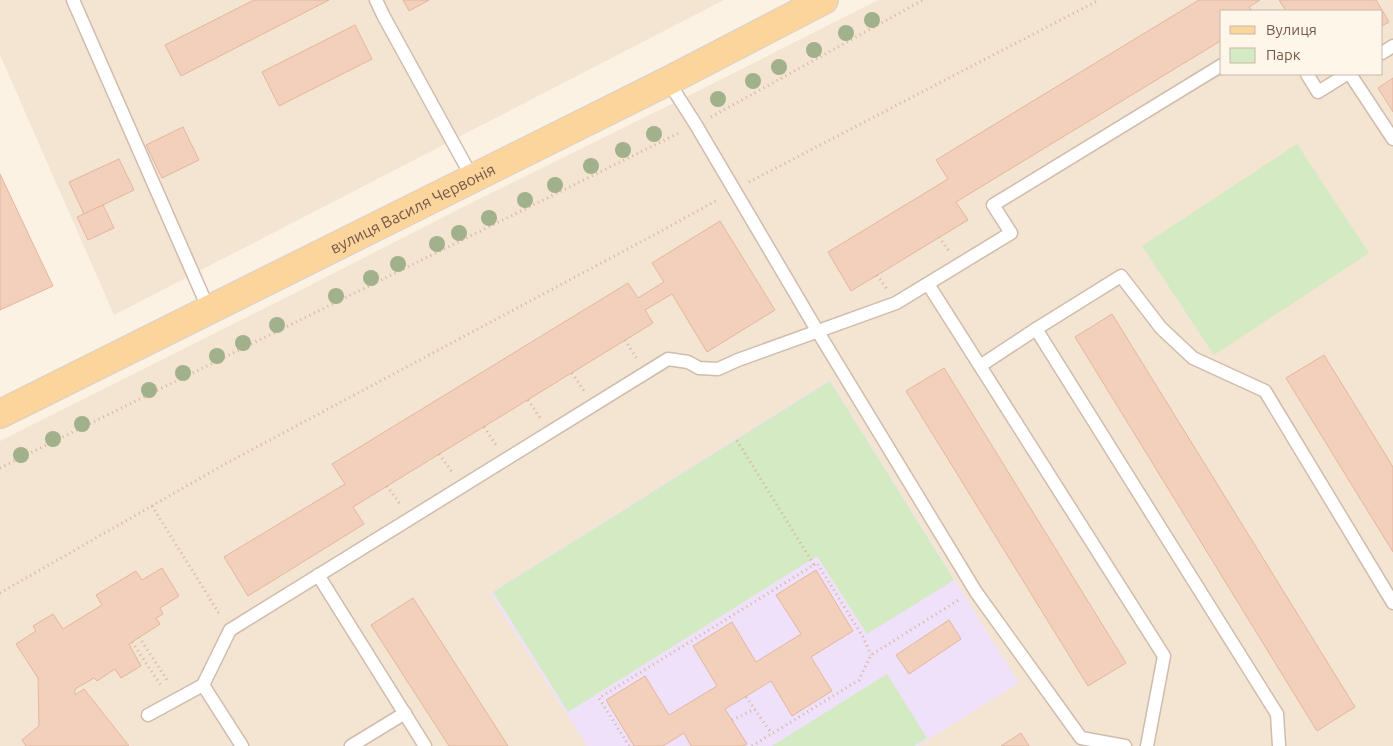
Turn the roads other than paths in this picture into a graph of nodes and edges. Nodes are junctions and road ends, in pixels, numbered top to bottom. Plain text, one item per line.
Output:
1 (73, 0) edge
2 (376, 0) edge
3 (824, 0) edge
4 (1220, 66) edge
5 (1307, 75) edge
6 (1347, 75) edge
7 (1350, 75) edge
8 (668, 81) junction
9 (1393, 139) edge
10 (472, 179) junction
11 (928, 284) junction
12 (209, 310) junction
13 (1036, 330) junction
14 (818, 332) junction
15 (980, 366) junction
16 (0, 414) edge
17 (318, 575) junction
18 (1393, 604) edge
19 (203, 685) junction
20 (405, 713) junction
21 (148, 715) dead end
22 (1080, 742) edge
23 (242, 746) edge
24 (351, 746) edge
25 (425, 746) edge
26 (1125, 746) edge
27 (1147, 746) edge
28 (1279, 746) edge

1 - 12 lane
2 - 10 lane
3 - 8 main road, вулиця Василя Червонія
4 - 11 lane
5 - 6 lane
7 - 9 lane
8 - 10 main road, вулиця Василя Червонія
8 - 14 lane
10 - 12 main road, вулиця Василя Червонія
11 - 14 lane
11 - 15 lane
12 - 16 main road, вулиця Василя Червонія
13 - 15 lane
13 - 18 lane
13 - 28 lane
14 - 17 lane
14 - 22 lane
15 - 27 lane
17 - 19 lane
17 - 20 lane
19 - 21 lane
19 - 23 lane
20 - 24 lane
20 - 25 lane
22 - 26 lane

